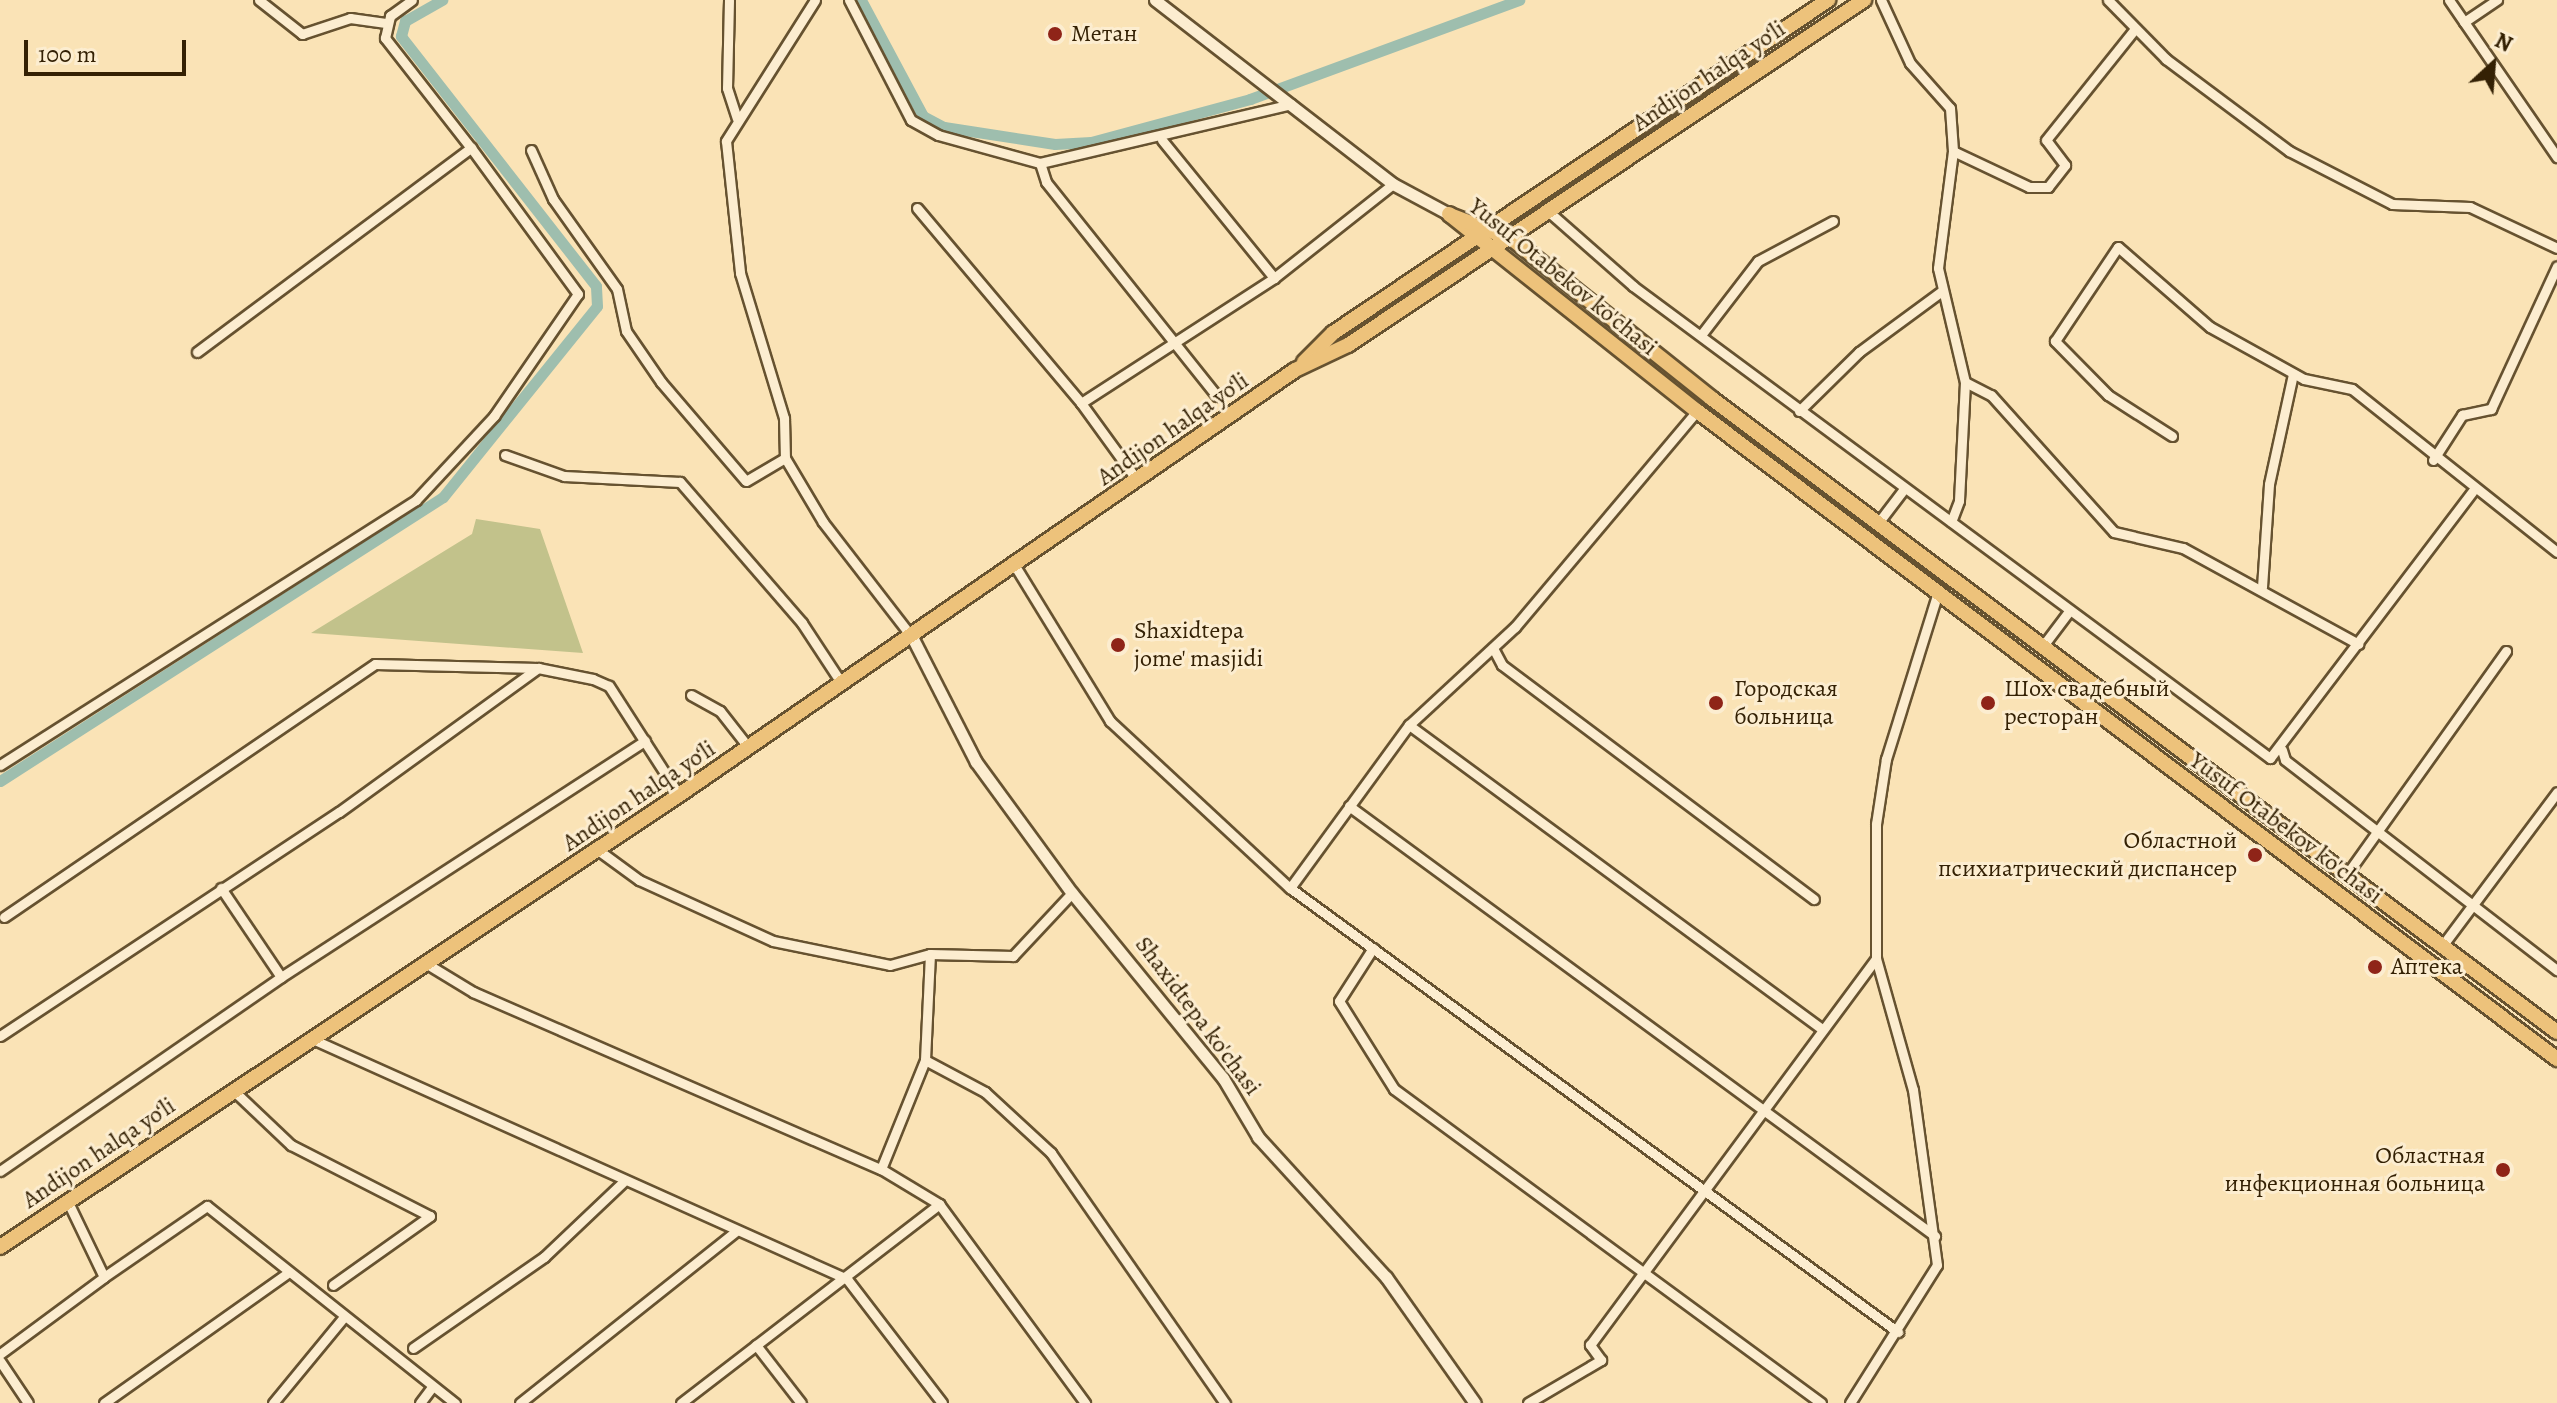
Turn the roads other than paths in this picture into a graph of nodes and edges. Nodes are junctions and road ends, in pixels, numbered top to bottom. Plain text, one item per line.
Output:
1 (259, 0) edge
2 (412, 0) edge
3 (729, 0) edge
4 (815, 0) edge
5 (849, 0) edge
6 (1155, 0) edge
7 (1828, 0) edge
8 (1864, 0) edge
9 (1881, 0) edge
10 (2108, 0) edge
11 (2449, 0) edge
12 (2497, 0) edge
13 (2464, 22) junction
14 (386, 23) junction
15 (2135, 29) junction
16 (1288, 102) junction
17 (737, 118) junction
18 (1162, 140) junction
19 (471, 148) junction
20 (531, 150) dead end
21 (1953, 151) junction
22 (2557, 157) edge
23 (1040, 163) junction
24 (1393, 184) junction
25 (917, 208) dead end
26 (1548, 211) junction
27 (1449, 214) junction
28 (1833, 221) dead end
29 (1491, 227) junction
30 (1473, 239) junction
31 (1512, 239) junction
32 (2557, 248) edge
33 (1490, 252) junction
34 (2557, 266) edge
35 (1274, 278) junction
36 (1943, 290) junction
37 (1701, 335) junction
38 (1177, 341) junction
39 (197, 352) dead end
40 (1295, 370) junction
41 (2293, 374) junction
42 (1965, 382) junction
43 (1217, 396) dead end
44 (1081, 403) junction
45 (1697, 411) junction
46 (1799, 411) junction
47 (2172, 436) dead end
48 (505, 455) dead end
49 (785, 458) junction
50 (2433, 460) junction
51 (1137, 480) junction
52 (1904, 489) junction
53 (2473, 491) junction
54 (1951, 522) junction
55 (1878, 523) junction
56 (2557, 552) edge
57 (1015, 566) junction
58 (2262, 587) junction
59 (1938, 592) junction
60 (2070, 610) junction
61 (912, 637) junction
62 (2358, 644) junction
63 (2042, 647) junction
64 (1493, 648) junction
65 (2506, 651) dead end
66 (538, 668) junction
67 (842, 684) junction
68 (691, 695) dead end
69 (1409, 725) junction
70 (645, 741) junction
71 (749, 748) junction
72 (2282, 750) junction
73 (0, 765) edge
74 (2557, 792) edge
75 (679, 795) junction
76 (1349, 806) junction
77 (2377, 830) junction
78 (598, 850) junction
79 (2347, 874) junction
80 (221, 888) junction
81 (1290, 888) junction
82 (1072, 893) junction
83 (1814, 899) dead end
84 (2477, 901) junction
85 (4, 917) dead end
86 (2442, 946) junction
87 (1373, 948) junction
88 (930, 954) junction
89 (1876, 958) junction
90 (427, 964) junction
91 (2557, 970) edge
92 (281, 977) junction
93 (2552, 1028) edge
94 (1822, 1029) junction
95 (0, 1036) edge
96 (310, 1038) junction
97 (2534, 1041) junction
98 (2557, 1059) edge
99 (925, 1060) junction
100 (233, 1090) junction
101 (1762, 1110) junction
102 (881, 1169) junction
103 (0, 1171) edge
104 (623, 1182) junction
105 (1702, 1190) junction
106 (67, 1200) junction
107 (939, 1204) junction
108 (735, 1232) junction
109 (1935, 1236) junction
110 (0, 1247) edge
111 (1642, 1272) junction
112 (286, 1274) junction
113 (104, 1277) junction
114 (847, 1279) junction
115 (333, 1285) dead end
116 (343, 1318) junction
117 (1898, 1332) junction
118 (756, 1345) junction
119 (413, 1348) dead end
120 (0, 1354) edge
121 (0, 1361) edge
122 (432, 1387) junction
123 (28, 1403) edge
124 (104, 1403) edge
125 (272, 1403) edge
126 (420, 1403) edge
127 (455, 1403) edge
128 (520, 1403) edge
129 (681, 1403) edge
130 (801, 1403) edge
131 (942, 1403) edge
132 (1085, 1403) edge
133 (1225, 1403) edge
134 (1475, 1403) edge
135 (1528, 1403) edge
136 (1821, 1403) edge
137 (1850, 1403) edge

1 - 14 street
2 - 14 street
3 - 17 street
4 - 17 street
5 - 23 street
6 - 16 street
7 - 29 main road, Andijon halqa yo‘li
8 - 26 main road, Andijon halqa yo‘li
9 - 21 street
10 - 15 street
11 - 13 street
12 - 13 street
13 - 22 street
14 - 19 street
15 - 21 street
15 - 32 street
16 - 18 street
16 - 24 street
17 - 49 street
18 - 23 street
18 - 35 street
19 - 39 street
19 - 73 street
20 - 49 street
21 - 36 street
23 - 38 street
24 - 27 street
24 - 35 street
25 - 44 street
26 - 31 main road, Andijon halqa yo‘li
26 - 37 street
27 - 29 main road, Yusuf Otabekov ko'chasi
27 - 30 main road, Yusuf Otabekov ko'chasi
28 - 37 street
29 - 30 main road, Andijon halqa yo‘li
29 - 31 main road, Yusuf Otabekov ko'chasi
30 - 33 main road, Yusuf Otabekov ko'chasi
30 - 40 main road, Andijon halqa yo‘li
31 - 33 main road, Andijon halqa yo‘li
31 - 55 main road, Yusuf Otabekov ko'chasi
33 - 40 main road, Andijon halqa yo‘li
33 - 45 main road, Yusuf Otabekov ko'chasi
34 - 50 street
35 - 38 street
36 - 42 street
36 - 46 street
37 - 46 street
38 - 43 street
38 - 44 street
40 - 51 main road, Andijon halqa yo‘li
41 - 47 street
41 - 50 street
41 - 58 street
42 - 54 street
42 - 58 street
44 - 51 street
45 - 59 main road, Yusuf Otabekov ko'chasi
45 - 64 street
46 - 52 street
48 - 67 street
49 - 61 street
50 - 53 street
51 - 57 main road, Andijon halqa yo‘li
52 - 54 street
52 - 55 street
53 - 56 street
53 - 62 street
54 - 60 street
55 - 63 main road, Yusuf Otabekov ko'chasi
57 - 61 main road, Andijon halqa yo‘li
57 - 81 street
58 - 62 street
59 - 89 street
59 - 97 main road, Yusuf Otabekov ko'chasi
60 - 63 street
60 - 72 street
61 - 67 main road, Andijon halqa yo‘li
61 - 82 street, Shaxidtepa ko'chasi
62 - 72 street
63 - 79 main road, Yusuf Otabekov ko'chasi
64 - 69 street
64 - 83 street
65 - 77 street
66 - 70 street
66 - 80 street
66 - 85 street
67 - 71 main road, Andijon halqa yo‘li
68 - 71 street
69 - 76 street
69 - 94 street
70 - 75 street
70 - 92 street
71 - 75 main road, Andijon halqa yo‘li
72 - 77 street
74 - 84 street
75 - 78 main road, Andijon halqa yo‘li
76 - 81 street
76 - 101 street
77 - 79 street
77 - 84 street
78 - 88 street
78 - 90 main road, Andijon halqa yo‘li
79 - 86 main road, Yusuf Otabekov ko'chasi
80 - 92 street
80 - 95 street
81 - 87 street
82 - 88 street
82 - 134 street, Shaxidtepa ko'chasi
84 - 86 street
84 - 91 street
86 - 93 main road, Yusuf Otabekov ko'chasi
87 - 105 street
87 - 111 street
88 - 99 street
89 - 94 street
89 - 109 street
90 - 96 main road, Andijon halqa yo‘li
90 - 102 street
92 - 103 street
93 - 97 main road
94 - 101 street
96 - 100 main road, Andijon halqa yo‘li
96 - 104 street
97 - 98 main road, Yusuf Otabekov ko'chasi
99 - 102 street
99 - 133 street
100 - 106 main road, Andijon halqa yo‘li
100 - 115 street
101 - 105 street
101 - 109 street
102 - 107 street
104 - 108 street
104 - 119 street
105 - 111 street
105 - 117 street
106 - 110 main road, Andijon halqa yo‘li
106 - 113 street
107 - 114 street
107 - 132 street
108 - 114 street
108 - 128 street
109 - 117 street
111 - 135 street
111 - 136 street
112 - 113 street
112 - 116 street
112 - 124 street
113 - 120 street
114 - 118 street
114 - 131 street
116 - 122 street
116 - 125 street
117 - 137 street
118 - 129 street
118 - 130 street
121 - 123 street
122 - 126 street
122 - 127 street

